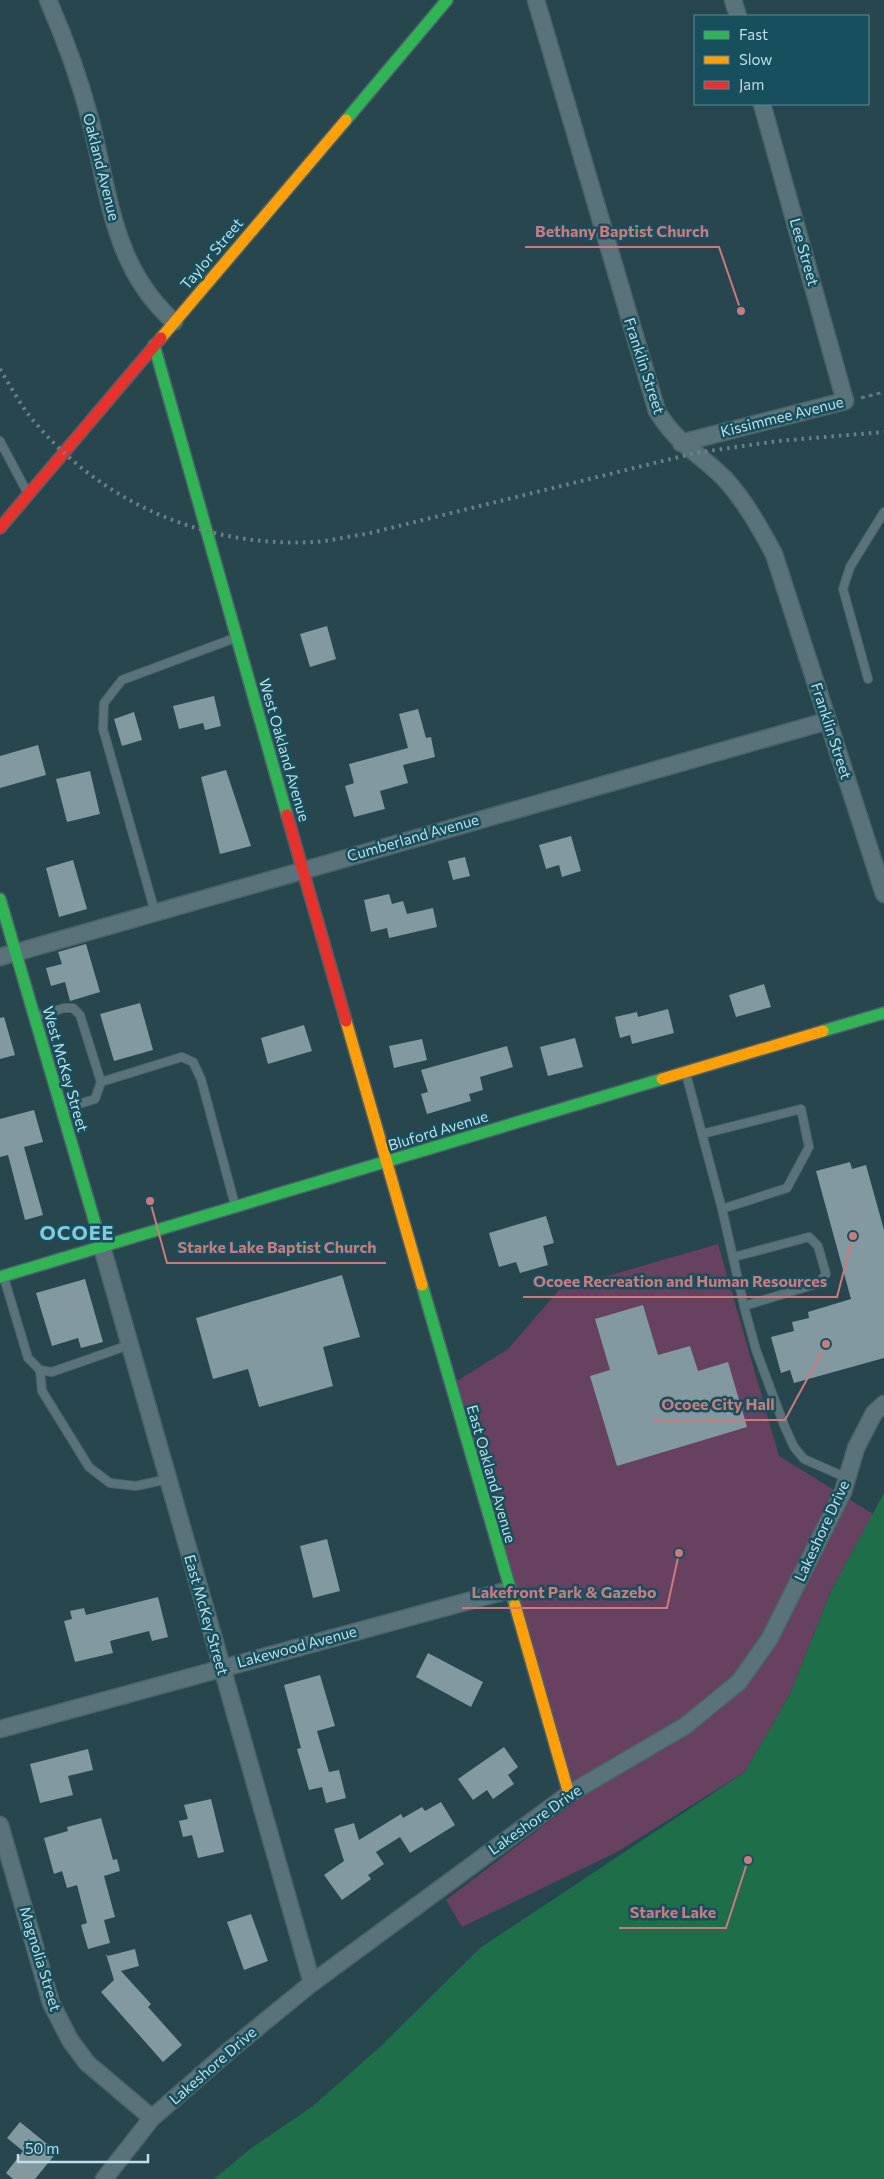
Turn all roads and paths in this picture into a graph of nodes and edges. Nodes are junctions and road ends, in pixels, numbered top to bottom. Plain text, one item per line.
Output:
1 (48, 0) edge
2 (447, 0) edge
3 (536, 0) edge
4 (733, 0) edge
5 (738, 15) edge
6 (762, 105) edge
7 (174, 322) junction
8 (154, 345) junction
9 (884, 392) edge
10 (846, 401) junction
11 (0, 442) edge
12 (681, 443) junction
13 (28, 494) junction
14 (884, 512) edge
15 (0, 528) edge
16 (236, 638) junction
17 (868, 679) dead end
18 (827, 720) junction
19 (302, 870) junction
20 (884, 894) edge
21 (0, 899) edge
22 (155, 912) junction
23 (8, 955) edge
24 (884, 1013) edge
25 (34, 1017) junction
26 (686, 1072) junction
27 (102, 1082) junction
28 (61, 1109) junction
29 (702, 1134) junction
30 (386, 1162) junction
31 (236, 1207) junction
32 (722, 1209) junction
33 (102, 1247) junction
34 (734, 1258) junction
35 (2, 1277) edge
36 (744, 1306) junction
37 (130, 1345) junction
38 (40, 1370) junction
39 (884, 1404) edge
40 (847, 1478) junction
41 (168, 1479) junction
42 (509, 1590) junction
43 (221, 1667) junction
44 (0, 1729) edge
45 (568, 1794) junction
46 (0, 1825) edge
47 (312, 1983) junction
48 (152, 2118) junction
49 (104, 2179) edge

1 - 7 street, Oakland Avenue
2 - 7 street, Taylor Street
3 - 12 street, Franklin Street
4 - 5 street
6 - 10 street, Lee Street
7 - 8 street, Taylor Street
8 - 13 street, Taylor Street
8 - 16 street, West Oakland Avenue
9 - 10 path, Kissimmee Avenue
10 - 12 street, Kissimmee Avenue
11 - 13 lane
12 - 18 street, Franklin Street
13 - 15 street, Taylor Street
14 - 17 lane
16 - 19 street, West Oakland Avenue
16 - 22 lane
18 - 19 street, Cumberland Avenue
18 - 20 street, Franklin Street
19 - 22 street, Cumberland Avenue
19 - 30 street, West Oakland Avenue
21 - 23 street, West McKey Street
22 - 23 street, Cumberland Avenue
23 - 25 street, West McKey Street
24 - 26 street, Bluford Avenue
25 - 27 lane
25 - 28 street, West McKey Street
26 - 29 lane
26 - 30 street, Bluford Avenue
27 - 28 lane
27 - 31 lane
28 - 33 street, West McKey Street
29 - 32 lane
29 - 32 lane
30 - 31 street, Bluford Avenue
30 - 42 street, East Oakland Avenue
31 - 33 street, Bluford Avenue
32 - 34 lane
33 - 35 street, Bluford Avenue
33 - 37 street, East McKey Street
34 - 36 lane
34 - 36 lane
35 - 38 lane
36 - 40 lane
37 - 38 lane
37 - 41 street, East McKey Street
38 - 41 lane
39 - 40 street, Lakeshore Drive
40 - 45 street, Lakeshore Drive
41 - 43 street, East McKey Street
42 - 43 street, Lakewood Avenue
42 - 45 street, East Oakland Avenue
43 - 44 street, Lakewood Avenue
43 - 47 street, East McKey Street
45 - 47 street, Lakeshore Drive
46 - 48 street, Magnolia Street
47 - 48 street, Lakeshore Drive
48 - 49 street, Lakeshore Drive

